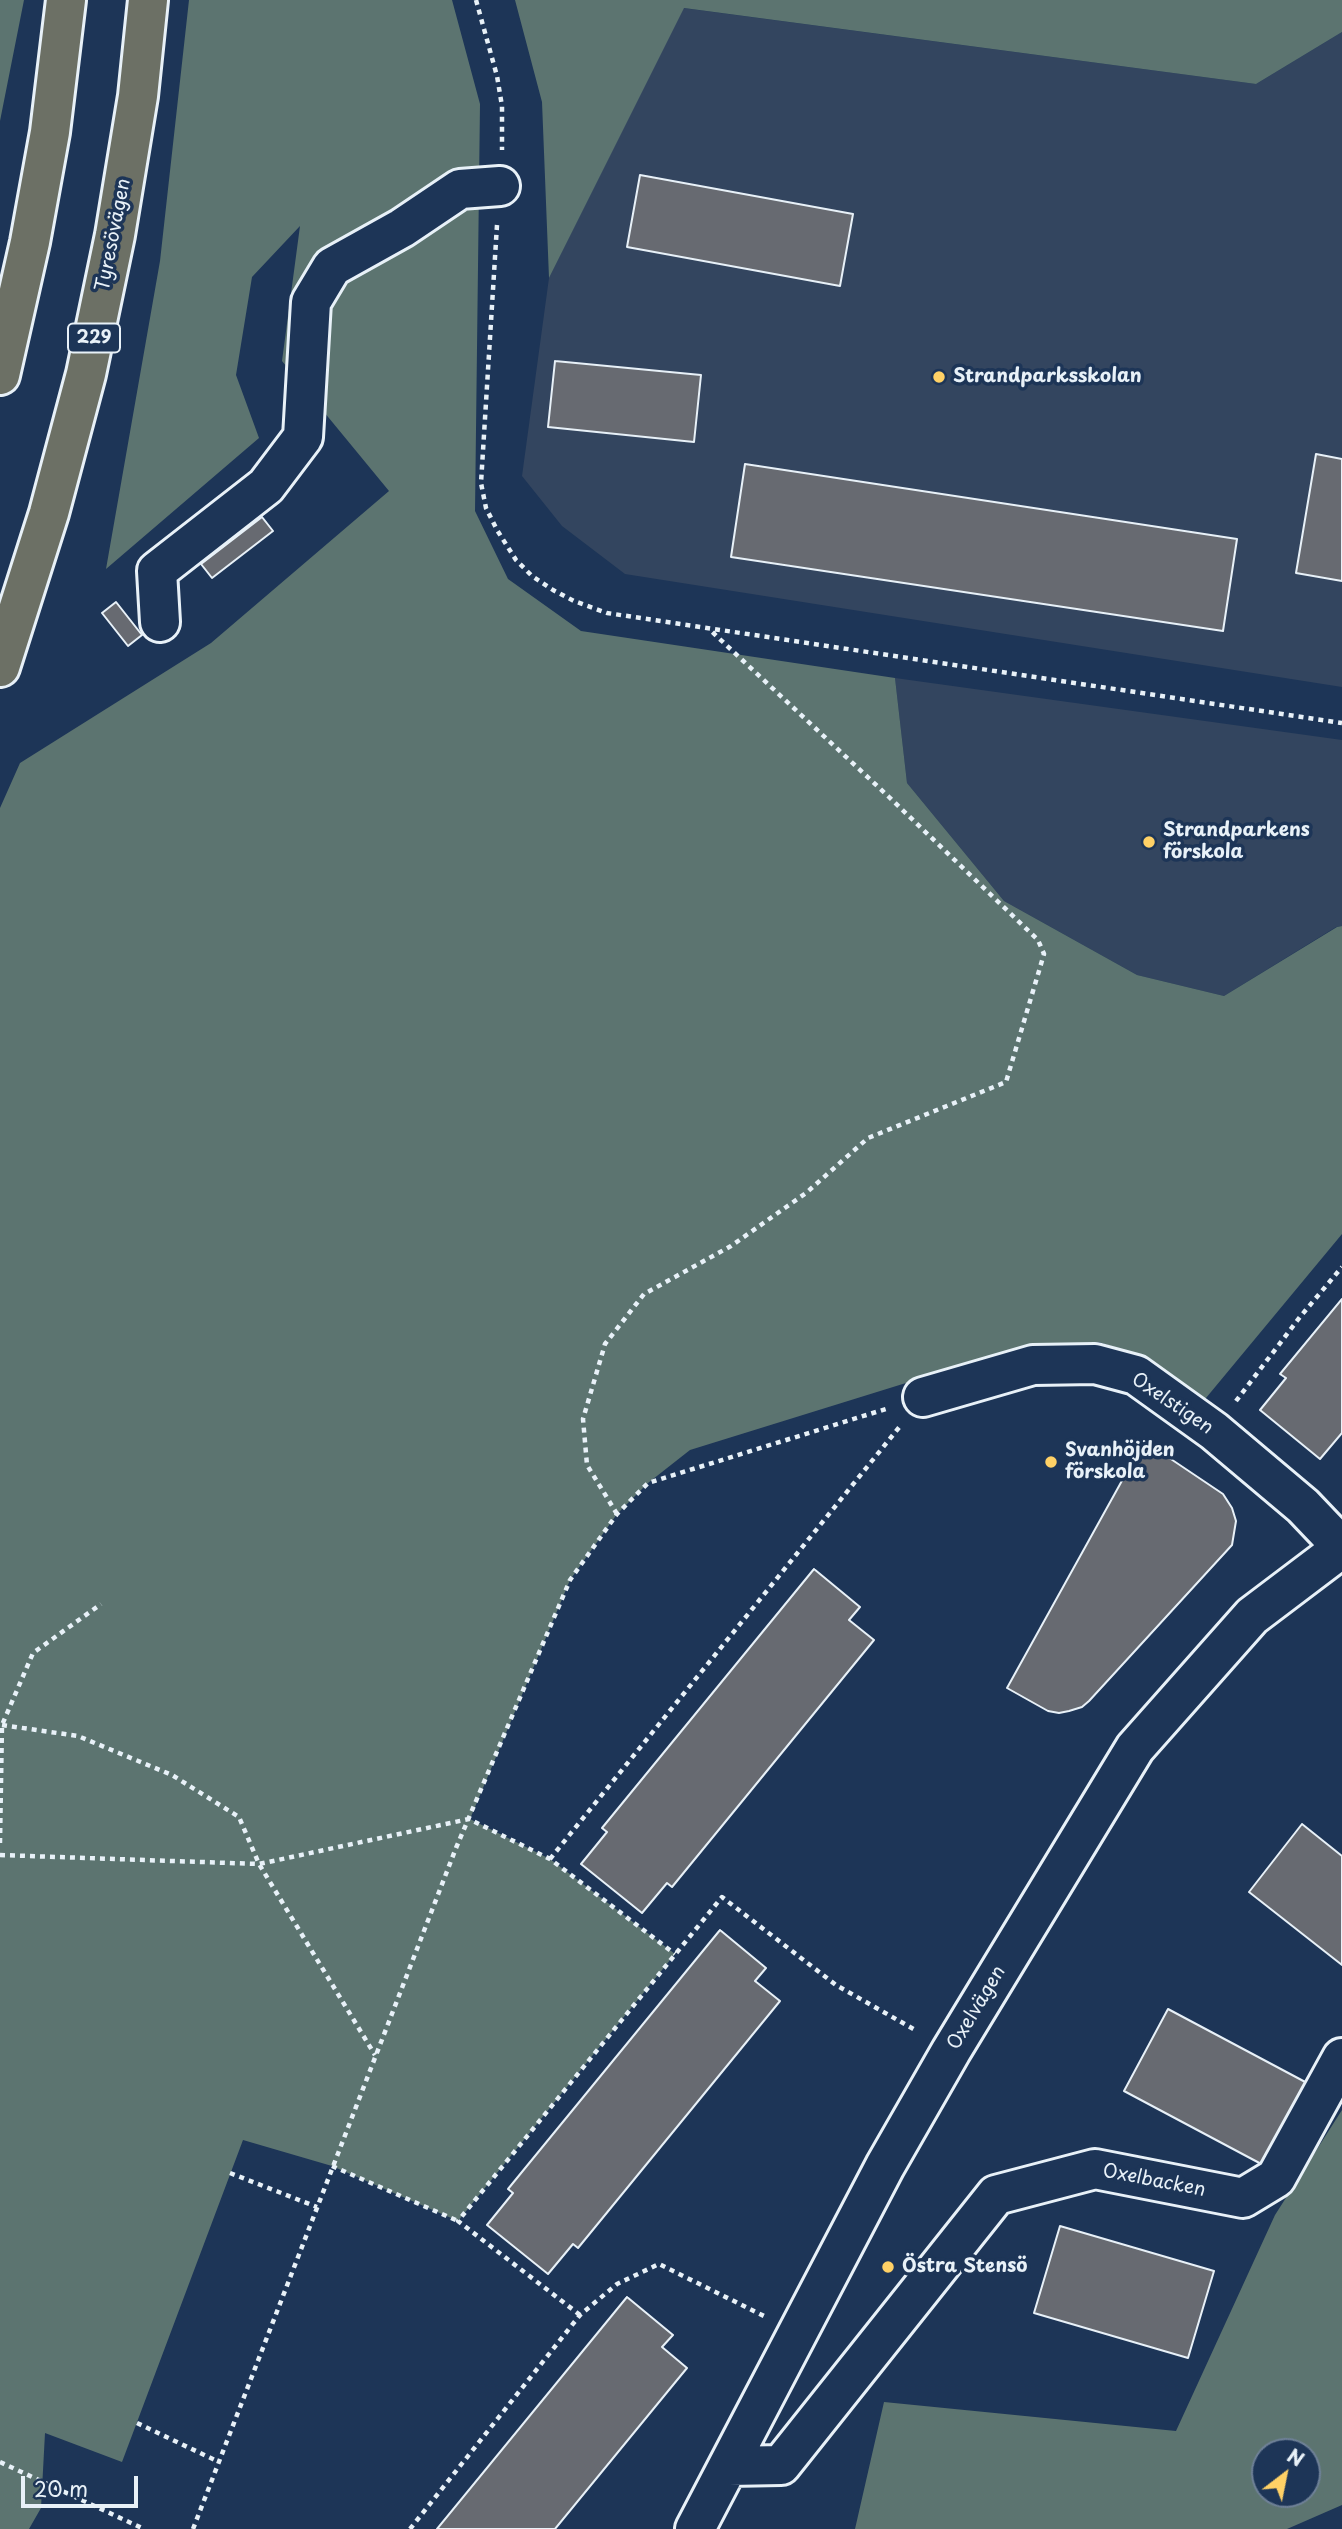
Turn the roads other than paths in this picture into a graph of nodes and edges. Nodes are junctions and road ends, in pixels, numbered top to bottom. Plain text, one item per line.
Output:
1 (66, 0) edge
2 (148, 0) edge
3 (500, 186) road end
4 (0, 375) edge
5 (160, 622) dead end
6 (0, 667) edge
7 (923, 1398) road end
8 (1342, 1548) edge
9 (1342, 2057) edge
10 (729, 2466) junction
11 (704, 2525) edge

1 - 4 highway
2 - 6 highway, Tyresövägen / 229
3 - 5 street
7 - 8 street, Oxelstigen
8 - 10 street, Oxelvägen
9 - 10 street, Oxelbacken
10 - 11 street, Oxelvägen

